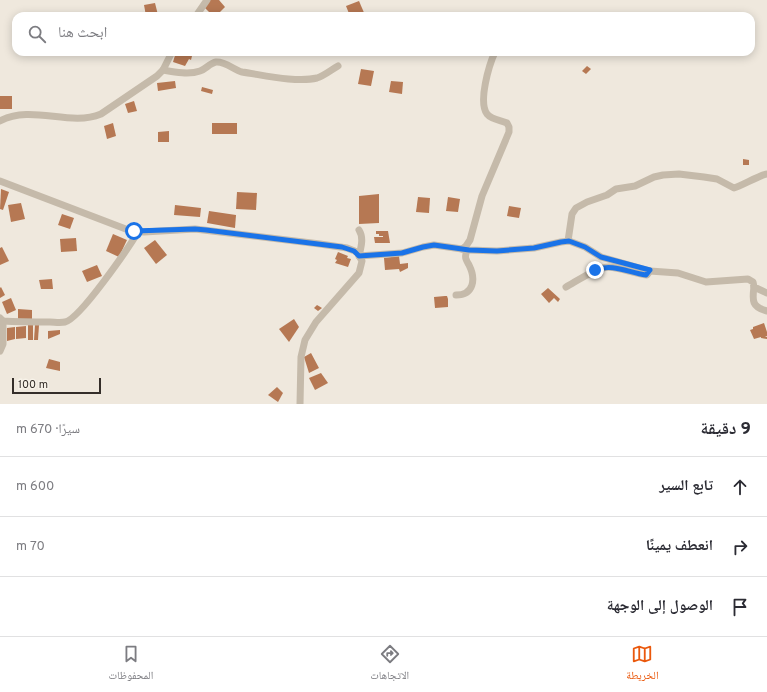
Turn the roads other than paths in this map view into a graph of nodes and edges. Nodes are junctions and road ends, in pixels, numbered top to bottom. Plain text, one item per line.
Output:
1 (207, 0) edge
2 (199, 12) edge
3 (170, 56) edge
4 (494, 56) edge
5 (338, 66) dead end
6 (163, 70) junction
7 (0, 121) edge
8 (767, 174) edge
9 (0, 181) edge
10 (359, 230) dead end
11 (138, 232) junction
12 (568, 241) junction
13 (464, 250) junction
14 (359, 256) junction
15 (650, 270) junction
16 (566, 287) dead end
17 (754, 287) junction
18 (767, 293) edge
19 (456, 296) dead end
20 (767, 311) edge
21 (2, 320) edge
22 (0, 351) edge
23 (301, 403) edge

1 - 2 street
3 - 6 street
4 - 13 street
5 - 6 street
6 - 7 street
8 - 12 street
9 - 11 street
10 - 14 street
11 - 14 street
11 - 21 street
12 - 13 street
12 - 15 street
13 - 14 street
13 - 19 street
14 - 23 street
15 - 16 street
15 - 17 street
17 - 18 street
17 - 20 street
21 - 22 street

